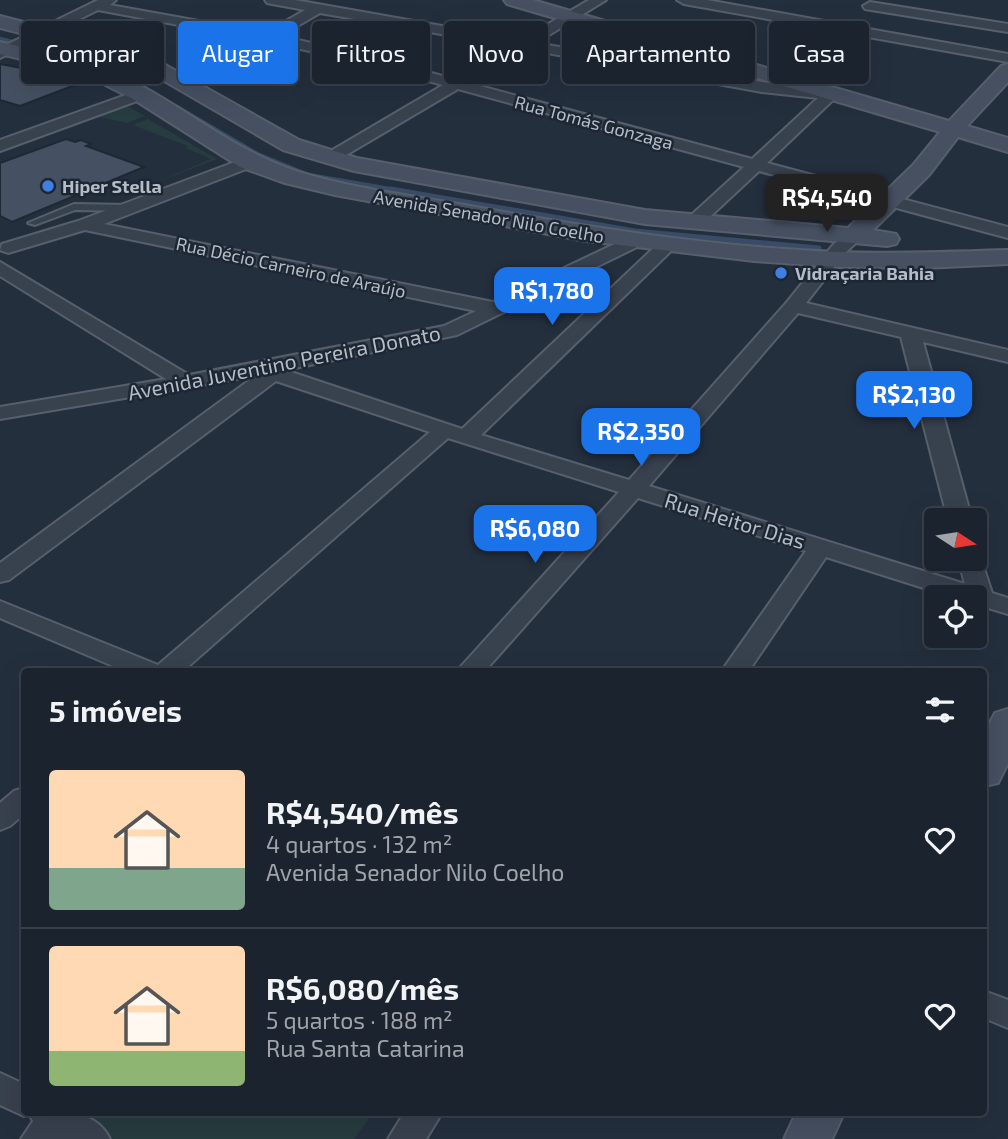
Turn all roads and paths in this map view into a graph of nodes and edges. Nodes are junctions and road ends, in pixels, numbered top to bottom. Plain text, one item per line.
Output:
1 (272, 0) edge
2 (513, 0) edge
3 (599, 0) edge
4 (693, 1) edge
5 (103, 3) edge
6 (320, 4) edge
7 (870, 6) dead end
8 (568, 17) junction
9 (65, 21) edge
10 (188, 21) edge
11 (294, 21) edge
12 (0, 22) edge
13 (444, 27) edge
14 (1008, 28) edge
15 (21, 29) edge
16 (548, 30) edge
17 (21, 42) edge
18 (298, 44) edge
19 (548, 47) edge
20 (5, 50) edge
21 (1008, 58) edge
22 (1008, 70) edge
23 (187, 84) edge
24 (454, 85) junction
25 (828, 94) junction
26 (140, 95) junction
27 (953, 129) junction
28 (1008, 145) edge
29 (0, 146) edge
30 (330, 158) junction
31 (248, 162) junction
32 (757, 166) junction
33 (889, 200) junction
34 (129, 208) junction
35 (32, 223) dead end
36 (693, 223) junction
37 (84, 225) junction
38 (1008, 236) edge
39 (853, 237) junction
40 (633, 242) junction
41 (4, 246) edge
42 (666, 246) junction
43 (1008, 257) edge
44 (832, 259) junction
45 (0, 267) edge
46 (794, 306) junction
47 (497, 309) junction
48 (910, 332) junction
49 (1008, 356) edge
50 (267, 371) junction
51 (184, 381) junction
52 (0, 413) edge
53 (456, 434) junction
54 (634, 489) junction
55 (957, 508) edge
56 (821, 546) junction
57 (0, 575) edge
58 (941, 585) edge
59 (987, 600) edge
60 (1008, 606) edge
61 (0, 609) edge
62 (140, 668) edge
63 (171, 668) edge
64 (473, 668) edge
65 (737, 668) edge
66 (1008, 722) edge
67 (987, 767) edge
68 (21, 801) edge
69 (0, 819) edge
70 (987, 1005) edge
71 (1008, 1014) edge
72 (0, 1088) edge
73 (21, 1099) edge
74 (422, 1116) edge
75 (819, 1116) edge
76 (51, 1121) edge
77 (92, 1139) edge
78 (406, 1139) edge
79 (808, 1139) edge

1 - 6 street
2 - 8 main road
3 - 8 street
4 - 21 street
5 - 9 street
5 - 10 street, Rua Tomás Gonzaga
6 - 11 street
6 - 13 street
7 - 14 street
8 - 16 street
8 - 25 main road
12 - 15 main road, Avenida Senador Nilo Coelho
17 - 20 street
18 - 24 street, Rua Tomás Gonzaga
19 - 25 street
20 - 26 main road, Avenida Senador Nilo Coelho
22 - 27 main road
23 - 30 main road, Avenida Senador Nilo Coelho
24 - 30 street
24 - 32 street, Rua Tomás Gonzaga
25 - 27 main road
25 - 32 street
26 - 29 street
26 - 31 main road, Avenida Senador Nilo Coelho
27 - 28 main road
27 - 33 main road
30 - 36 main road, Avenida Senador Nilo Coelho
31 - 34 street
31 - 40 main road, Avenida Senador Nilo Coelho
32 - 33 street, Rua Tomás Gonzaga
32 - 36 street
33 - 38 street, Rua Tomás Gonzaga
33 - 39 main road
34 - 35 lane
34 - 37 street
36 - 39 main road, Avenida Senador Nilo Coelho
37 - 41 street
37 - 47 street, Rua Décio Carneiro de Araújo
38 - 39 main road, Avenida Senador Nilo Coelho
39 - 44 street
40 - 42 main road, Avenida Senador Nilo Coelho
40 - 47 street, Avenida Juventino Pereira Donato
41 - 45 street
42 - 44 main road, Avenida Senador Nilo Coelho
42 - 53 street
43 - 44 main road, Avenida Senador Nilo Coelho
44 - 46 street
45 - 51 street
46 - 48 street
46 - 54 street
47 - 50 street, Avenida Juventino Pereira Donato
48 - 49 street
48 - 55 street
50 - 51 street, Avenida Juventino Pereira Donato
50 - 53 street, Rua Heitor Dias
50 - 57 street
51 - 52 street, Avenida Juventino Pereira Donato
53 - 54 street, Rua Heitor Dias
53 - 63 street
54 - 56 street, Rua Heitor Dias
54 - 64 street
56 - 58 street, Rua Heitor Dias
56 - 65 street
59 - 60 street, Rua Heitor Dias
61 - 62 street
66 - 67 main road
68 - 69 street
70 - 71 street
72 - 73 street
74 - 78 street
75 - 79 main road
76 - 77 street

